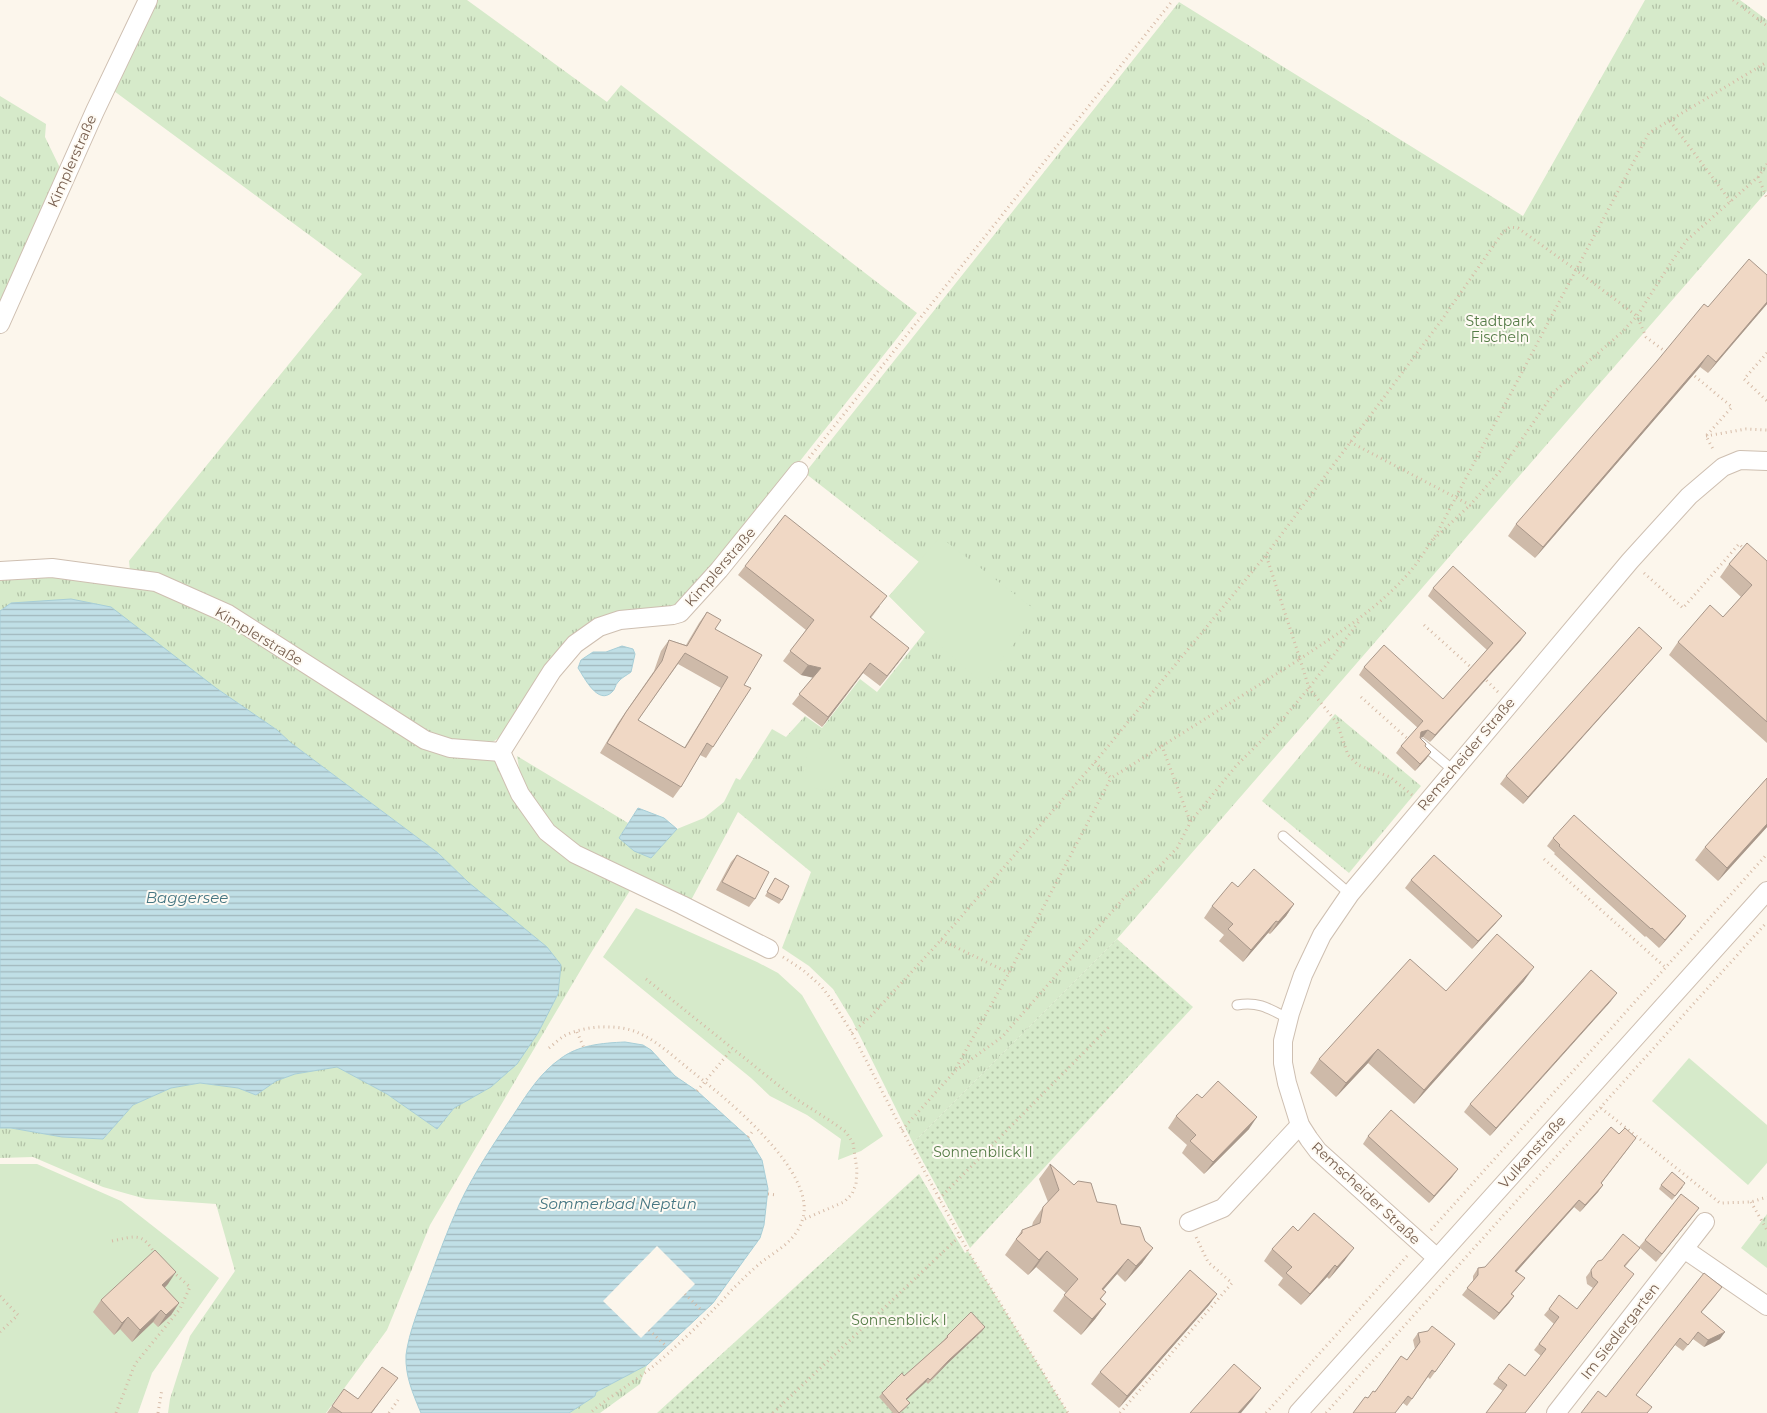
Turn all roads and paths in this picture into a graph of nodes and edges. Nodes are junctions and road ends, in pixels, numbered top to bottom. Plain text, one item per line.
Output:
1 (148, 0) edge
2 (1172, 0) edge
3 (1733, 0) edge
4 (1767, 26) edge
5 (1767, 62) edge
6 (1670, 121) junction
7 (1767, 164) edge
8 (1758, 177) junction
9 (1767, 198) edge
10 (1731, 202) junction
11 (1576, 270) junction
12 (1637, 316) junction
13 (0, 324) edge
14 (1767, 353) edge
15 (1671, 357) edge
16 (1685, 367) edge
17 (1767, 400) edge
18 (1767, 430) edge
19 (1706, 436) junction
20 (1350, 442) junction
21 (1767, 461) edge
22 (1723, 467) junction
23 (799, 471) joint
24 (1455, 497) junction
25 (1470, 505) junction
26 (1431, 542) junction
27 (1746, 551) edge
28 (1266, 555) junction
29 (1630, 560) junction
30 (0, 571) edge
31 (1363, 616) junction
32 (1424, 625) dead end
33 (1300, 659) junction
34 (1474, 670) edge
35 (1482, 676) edge
36 (1309, 688) junction
37 (1361, 697) dead end
38 (1510, 702) junction
39 (1421, 743) joint
40 (1162, 746) junction
41 (501, 752) junction
42 (1095, 762) junction
43 (1452, 770) junction
44 (1111, 778) junction
45 (1424, 805) junction
46 (1191, 821) junction
47 (1283, 836) dead end
48 (1767, 854) edge
49 (1544, 859) dead end
50 (1767, 890) edge
51 (1350, 894) junction
52 (1767, 922) edge
53 (941, 940) junction
54 (769, 948) joint
55 (1664, 967) junction
56 (1008, 973) junction
57 (646, 979) dead end
58 (1237, 1005) dead end
59 (1289, 1019) junction
60 (1110, 1026) dead end
61 (577, 1032) junction
62 (852, 1033) junction
63 (549, 1048) dead end
64 (584, 1048) dead end
65 (732, 1049) junction
66 (955, 1071) junction
67 (705, 1082) junction
68 (697, 1092) dead end
69 (1601, 1108) junction
70 (1300, 1125) junction
71 (902, 1130) junction
72 (753, 1131) dead end
73 (748, 1137) dead end
74 (768, 1194) dead end
75 (777, 1195) dead end
76 (1767, 1197) edge
77 (939, 1199) junction
78 (1751, 1202) junction
79 (802, 1220) junction
80 (1189, 1222) joint
81 (1705, 1222) dead end
82 (1767, 1230) edge
83 (960, 1236) junction
84 (112, 1241) dead end
85 (1420, 1243) junction
86 (1684, 1249) junction
87 (158, 1258) edge
88 (1437, 1258) junction
89 (169, 1268) edge
90 (685, 1294) dead end
91 (0, 1296) edge
92 (1767, 1306) edge
93 (702, 1312) dead end
94 (649, 1330) dead end
95 (0, 1332) edge
96 (666, 1346) dead end
97 (162, 1390) dead end
98 (398, 1400) dead end
99 (116, 1413) edge
100 (158, 1413) edge
101 (389, 1413) edge
102 (590, 1413) edge
103 (773, 1413) edge
104 (1068, 1413) edge
105 (1120, 1413) edge
106 (1266, 1413) edge
107 (1298, 1413) edge
108 (1326, 1413) edge
109 (1556, 1413) edge

1 - 13 street, Kimplerstraße
2 - 23 path
3 - 4 path
5 - 6 path
6 - 10 path
6 - 11 path
7 - 8 path
8 - 9 path
8 - 10 path
10 - 12 path
11 - 12 path
11 - 20 path
11 - 24 path
12 - 15 path
12 - 25 path
14 - 17 path
16 - 19 path
18 - 19 path
19 - 22 path
20 - 24 path
20 - 28 path
21 - 22 street, Remscheider Straße
22 - 29 street, Remscheider Straße
23 - 41 street, Kimplerstraße
24 - 25 path
24 - 26 path
25 - 26 path
26 - 31 path
27 - 29 path
28 - 33 path
28 - 42 path
29 - 38 street, Remscheider Straße
30 - 41 street, Kimplerstraße
31 - 33 path
31 - 36 path
32 - 34 path
33 - 36 path
33 - 40 path
35 - 38 path
36 - 45 path
36 - 46 path
37 - 39 path
38 - 43 street, Remscheider Straße
39 - 43 lane
40 - 44 path
40 - 46 path
41 - 54 street
42 - 44 path
42 - 53 path
43 - 45 street, Remscheider Straße
44 - 56 path
45 - 51 street, Remscheider Straße
46 - 66 path
47 - 51 lane
48 - 55 path
49 - 55 path
50 - 88 street, Vulkanstraße
51 - 59 street, Remscheider Straße
52 - 69 path
53 - 56 path
53 - 62 path
54 - 62 path
55 - 85 path
56 - 66 path
57 - 65 path
58 - 59 lane
59 - 70 street, Remscheider Straße
60 - 77 path
61 - 63 path
61 - 64 path
61 - 67 path
62 - 71 path
65 - 67 path
65 - 79 path
66 - 71 path
67 - 68 path
67 - 79 path
69 - 78 path
69 - 108 path
70 - 80 street
70 - 85 street, Remscheider Straße
71 - 77 path
72 - 73 path
74 - 75 path
76 - 78 path
77 - 83 path
78 - 82 path
79 - 102 path
80 - 105 path
81 - 86 street, Im Siedlergarten
83 - 103 path
83 - 104 path
84 - 87 path
85 - 88 street, Remscheider Straße
85 - 106 path
86 - 92 street
86 - 109 street, Im Siedlergarten
88 - 107 street, Vulkanstraße
89 - 99 path
90 - 93 path
91 - 95 path
94 - 96 path
97 - 100 path
98 - 101 path

